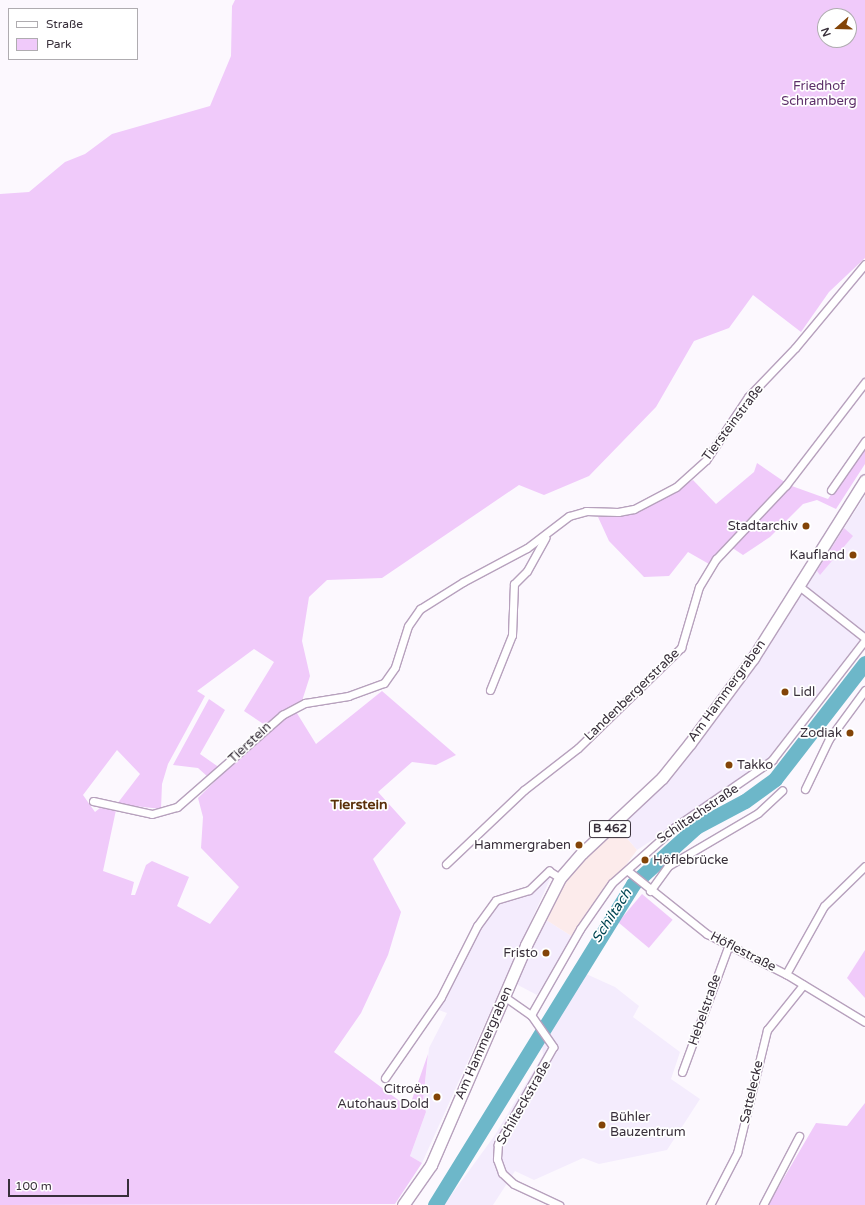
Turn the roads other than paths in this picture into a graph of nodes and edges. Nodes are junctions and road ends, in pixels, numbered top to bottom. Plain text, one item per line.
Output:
1 (865, 264) edge
2 (865, 382) edge
3 (865, 441) edge
4 (865, 480) edge
5 (831, 490) dead end
6 (545, 536) junction
7 (799, 586) junction
8 (865, 639) edge
9 (398, 653) joint
10 (490, 690) dead end
11 (865, 690) edge
12 (805, 789) dead end
13 (782, 791) dead end
14 (93, 801) dead end
15 (446, 864) dead end
16 (865, 866) edge
17 (628, 871) junction
18 (560, 878) junction
19 (650, 891) junction
20 (728, 947) junction
21 (786, 974) junction
22 (803, 985) junction
23 (504, 997) junction
24 (531, 1015) junction
25 (865, 1022) edge
26 (682, 1072) dead end
27 (385, 1078) dead end
28 (799, 1136) dead end
29 (403, 1205) edge
30 (559, 1205) edge
31 (710, 1205) edge
32 (763, 1205) edge

1 - 6 street, Tiersteinstraße
2 - 15 street, Landenbergerstraße
3 - 5 street
4 - 7 main road, Am Hammergraben / B 462
6 - 9 street, Tiersteinstraße
6 - 10 street, Tiersteinstraße
7 - 8 street
7 - 18 main road, Am Hammergraben / B 462
8 - 17 street, Schiltachstraße
9 - 14 street, Tierstein
11 - 12 street
13 - 19 street, Schiltachstraße
16 - 21 street
17 - 19 street, Höflestraße
17 - 24 street, Schiltachstraße
18 - 23 main road, Am Hammergraben / B 462
18 - 27 street
19 - 20 street, Höflestraße
20 - 21 street, Höflestraße
20 - 26 street, Hebelstraße
21 - 22 street, Höflestraße
22 - 25 street, Höflestraße
22 - 31 street, Sattelecke
23 - 24 street
23 - 29 main road, Am Hammergraben / B 462
24 - 30 street, Schilteckstraße
28 - 32 street

